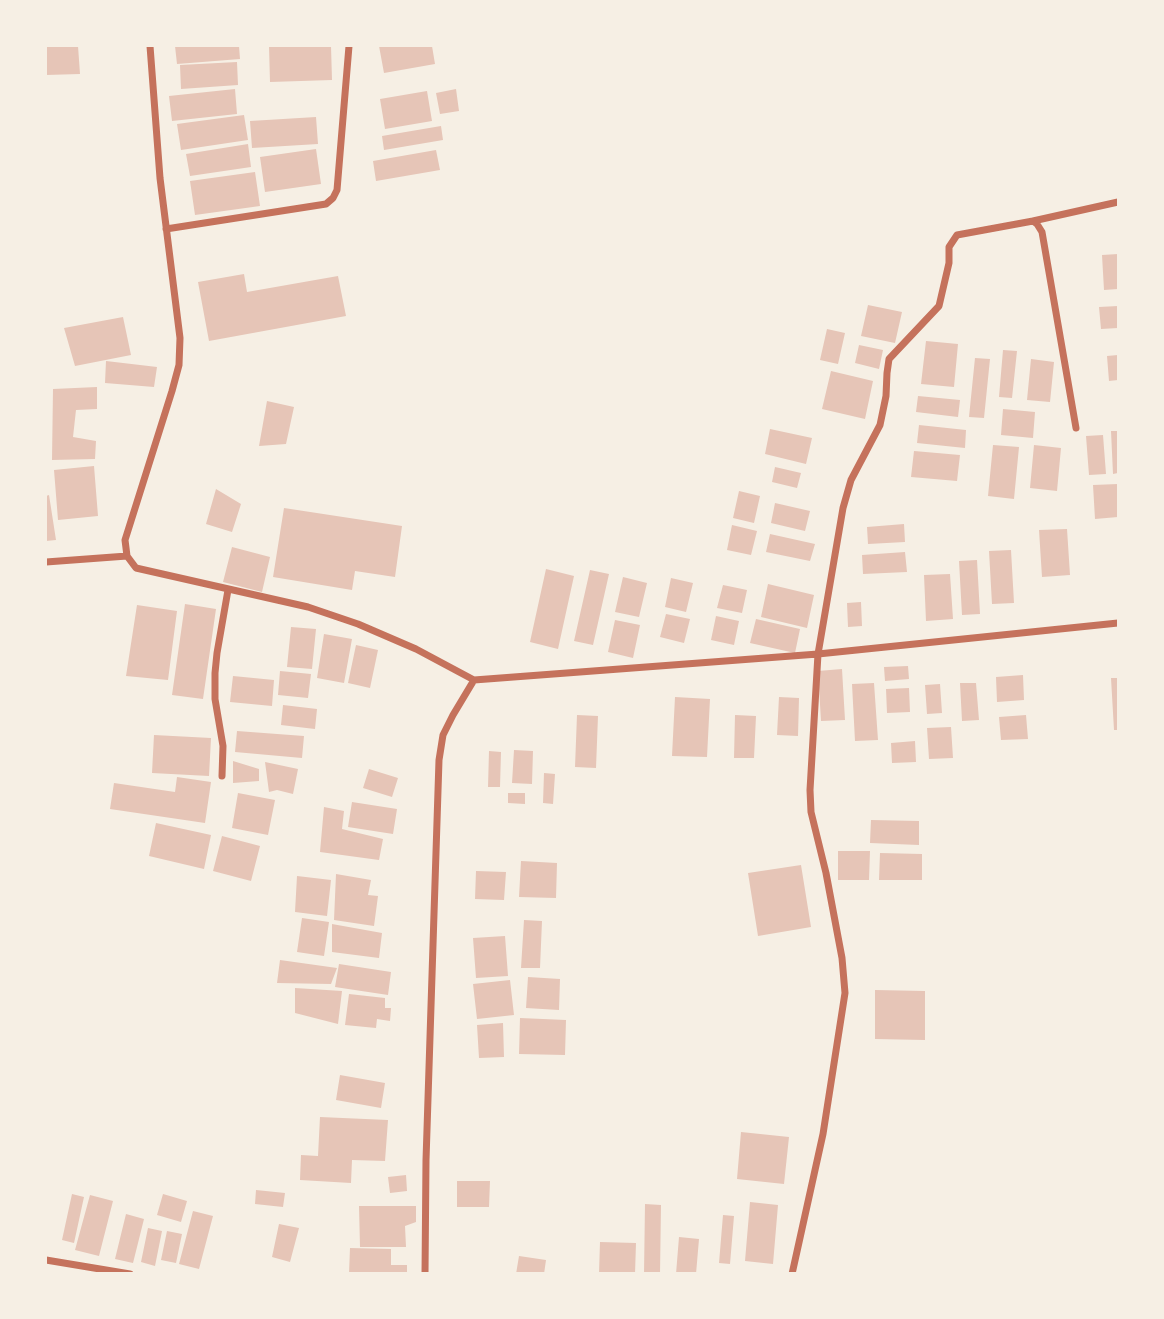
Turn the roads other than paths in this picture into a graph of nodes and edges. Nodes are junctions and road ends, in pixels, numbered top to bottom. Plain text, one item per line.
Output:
1 (150, 46) edge
2 (349, 46) edge
3 (1118, 202) edge
4 (1032, 221) junction
5 (167, 233) junction
6 (1076, 428) dead end
7 (127, 556) junction
8 (46, 562) edge
9 (228, 590) junction
10 (1118, 622) edge
11 (818, 654) junction
12 (474, 680) junction
13 (222, 776) dead end
14 (46, 1260) edge
15 (130, 1273) edge
16 (425, 1273) edge
17 (792, 1273) edge

1 - 5 street
2 - 5 street
3 - 4 street
4 - 6 street
4 - 11 street
5 - 7 street
7 - 8 street
7 - 9 street
9 - 12 street
9 - 13 street
10 - 11 street
11 - 12 street
11 - 17 street
12 - 16 street
14 - 15 street

